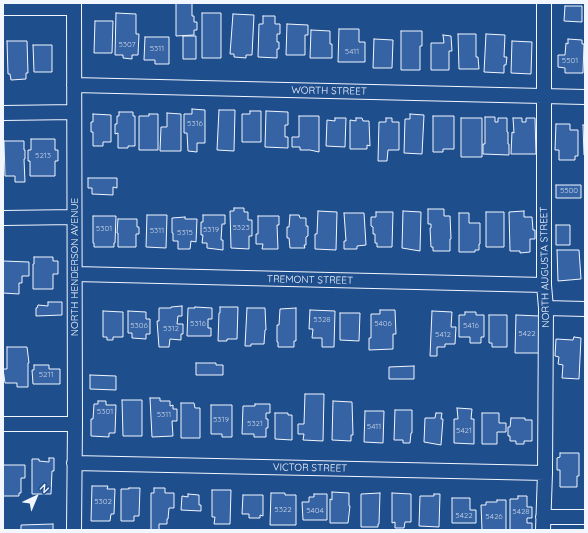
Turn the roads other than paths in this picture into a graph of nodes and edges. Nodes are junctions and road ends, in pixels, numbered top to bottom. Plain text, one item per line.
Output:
1 (544, 3) edge
2 (74, 5) edge
3 (3, 8) edge
4 (74, 85) junction
5 (545, 96) junction
6 (585, 97) edge
7 (74, 112) junction
8 (3, 113) edge
9 (3, 218) edge
10 (74, 218) junction
11 (75, 274) junction
12 (544, 285) junction
13 (546, 308) junction
14 (585, 309) edge
15 (3, 424) edge
16 (75, 424) junction
17 (74, 463) junction
18 (545, 473) junction
19 (585, 517) edge
20 (543, 523) edge
21 (74, 530) edge

1 - 5 street, NORTH AUGUSTA STREET
2 - 3 street
2 - 4 street, NORTH HENDERSON AVENUE
4 - 5 street, WORTH STREET
4 - 7 street, NORTH HENDERSON AVENUE
5 - 6 street, WORTH STREET
5 - 12 street, NORTH AUGUSTA STREET
7 - 8 street
7 - 10 street, NORTH HENDERSON AVENUE
9 - 10 street
10 - 11 street, NORTH HENDERSON AVENUE
11 - 12 street, TREMONT STREET
11 - 16 street, NORTH HENDERSON AVENUE
12 - 13 street, NORTH AUGUSTA STREET
13 - 14 street
13 - 18 street, NORTH AUGUSTA STREET
15 - 16 street
16 - 17 street, NORTH HENDERSON AVENUE
17 - 18 street, VICTOR STREET
17 - 21 street, NORTH HENDERSON AVENUE
18 - 20 street, NORTH AUGUSTA STREET
19 - 20 street

